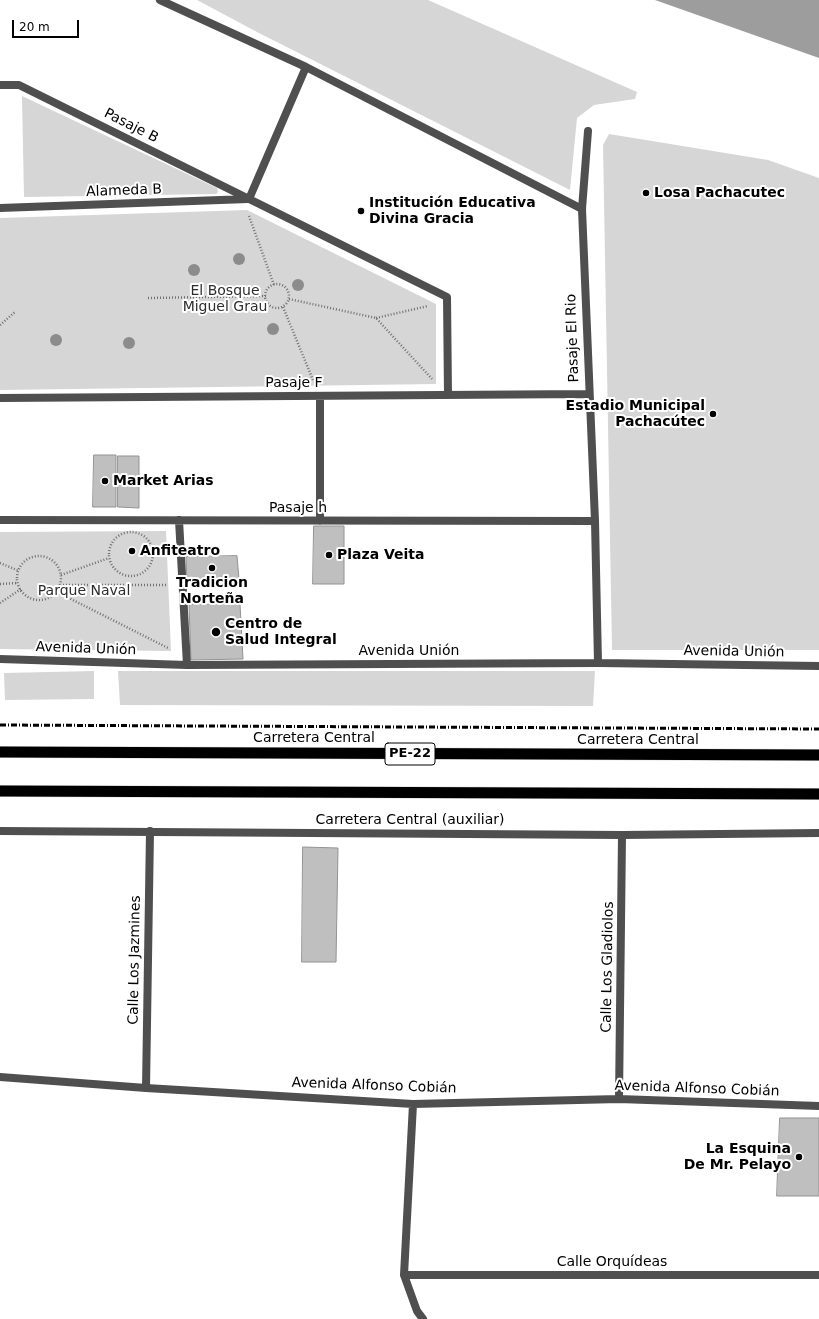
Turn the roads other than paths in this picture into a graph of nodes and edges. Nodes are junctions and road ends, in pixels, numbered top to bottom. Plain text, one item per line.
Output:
1 (160, 0) edge
2 (306, 67) junction
3 (0, 85) edge
4 (588, 132) dead end
5 (249, 199) junction
6 (0, 208) edge
7 (582, 209) junction
8 (588, 394) junction
9 (448, 395) junction
10 (320, 396) junction
11 (0, 398) edge
12 (0, 520) edge
13 (179, 520) junction
14 (320, 521) junction
15 (595, 521) junction
16 (0, 659) edge
17 (598, 664) junction
18 (187, 665) junction
19 (819, 666) edge
20 (0, 752) edge
21 (819, 755) edge
22 (0, 791) edge
23 (819, 794) edge
24 (0, 831) edge
25 (150, 831) junction
26 (819, 833) edge
27 (622, 835) junction
28 (0, 1077) edge
29 (146, 1088) junction
30 (619, 1099) junction
31 (413, 1104) junction
32 (819, 1106) edge
33 (404, 1275) junction
34 (819, 1276) edge
35 (423, 1319) edge

1 - 2 street
2 - 5 street
2 - 7 street
3 - 5 street, Pasaje B
4 - 7 street, Pasaje El Rio
5 - 6 street, Alameda B
5 - 9 street, Pasaje B
7 - 8 street, Pasaje El Rio
8 - 9 street, Pasaje F
8 - 15 street, Pasaje El Rio
9 - 10 street, Pasaje F
10 - 11 street, Pasaje F
10 - 14 street
12 - 13 street, Pasaje h
13 - 14 street, Pasaje h
13 - 18 street
14 - 15 street, Pasaje h
15 - 17 street, Pasaje El Rio
16 - 18 street, Avenida Unión
17 - 18 street, Avenida Unión
17 - 19 street, Avenida Unión
20 - 21 highway, Carretera Central / PE-22
22 - 23 highway
24 - 25 street, Carretera Central (auxiliar)
25 - 27 street, Carretera Central (auxiliar)
25 - 29 street, Calle Los Jazmines
26 - 27 street, Carretera Central (auxiliar)
27 - 30 street, Calle Los Gladiolos
28 - 29 street, Avenida Alfonso Cobián
29 - 31 street, Avenida Alfonso Cobián
30 - 31 street, Avenida Alfonso Cobián
30 - 32 street, Avenida Alfonso Cobián
31 - 33 street
33 - 34 street, Calle Orquídeas
33 - 35 street

